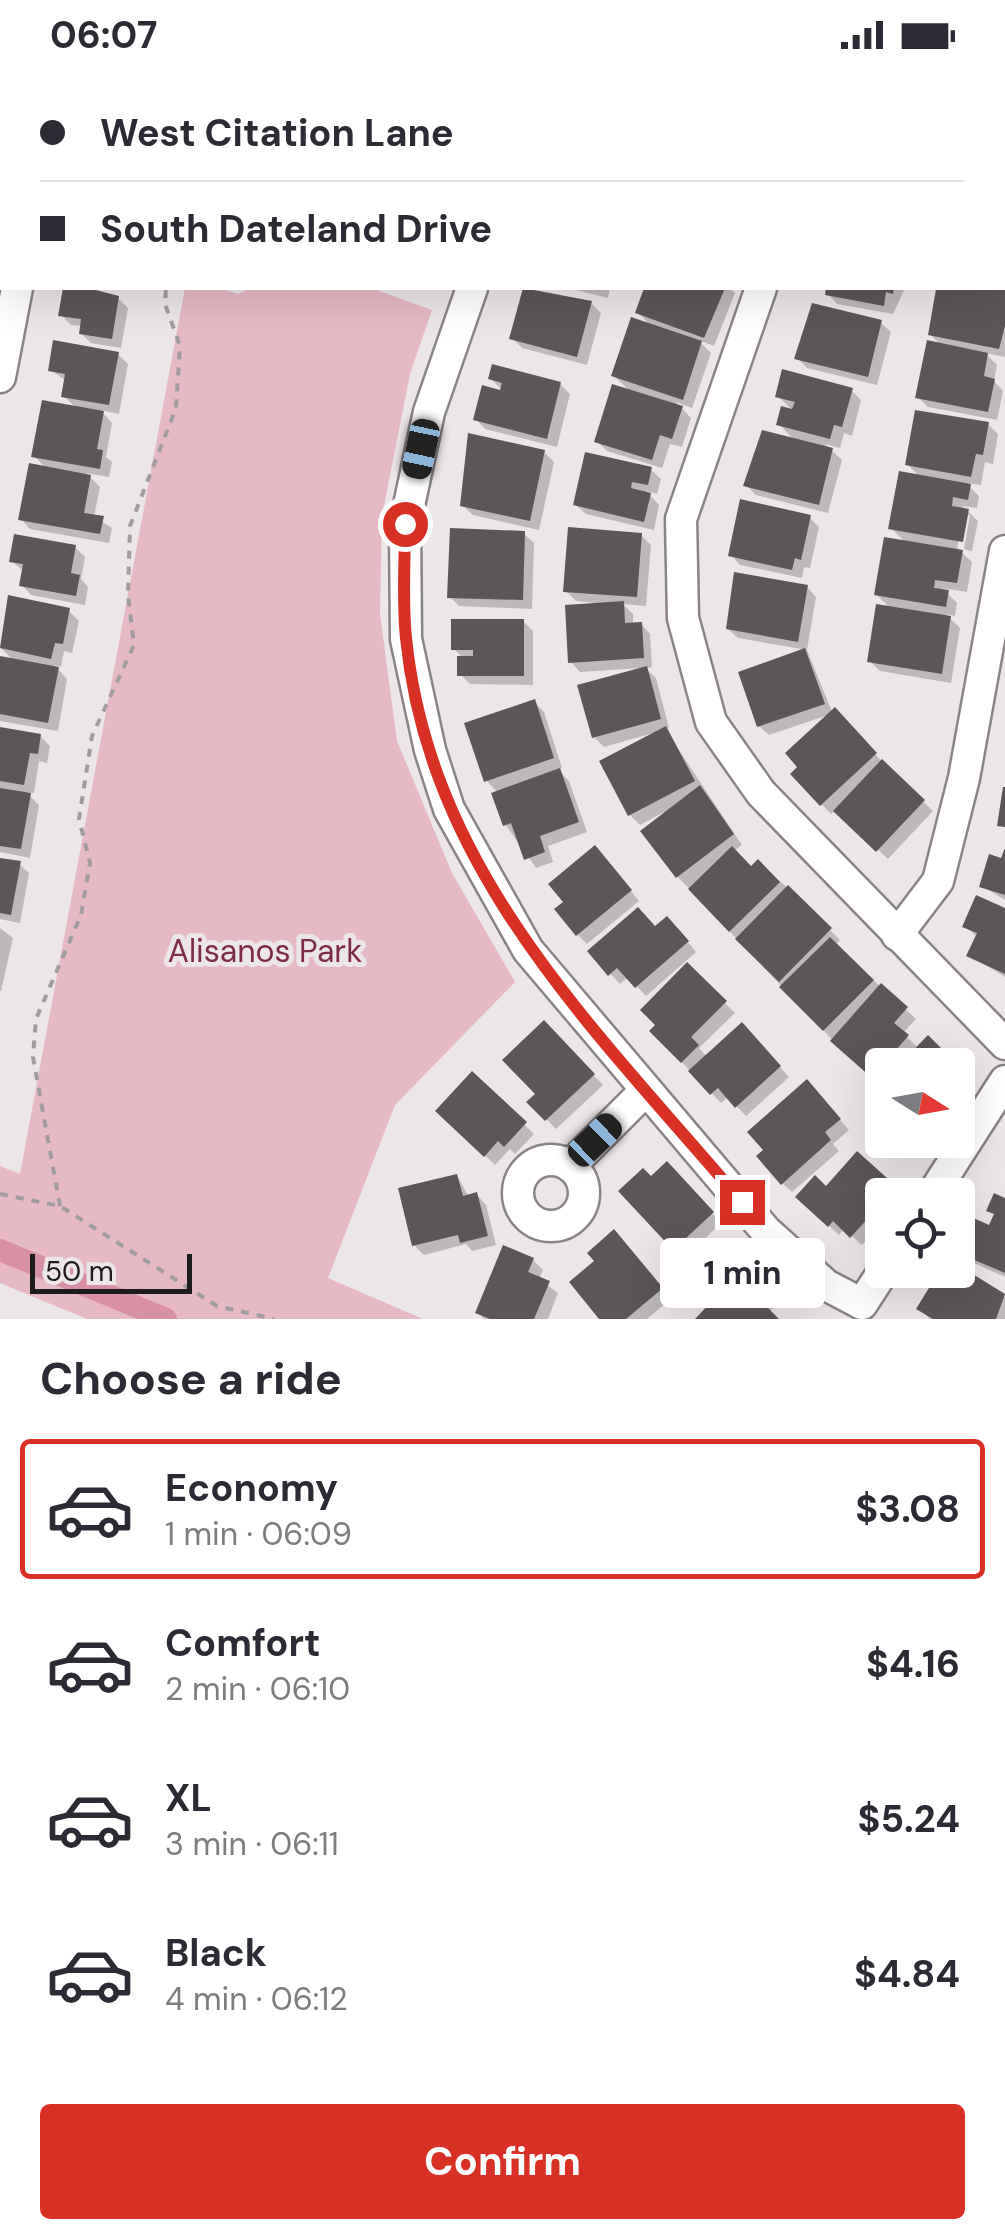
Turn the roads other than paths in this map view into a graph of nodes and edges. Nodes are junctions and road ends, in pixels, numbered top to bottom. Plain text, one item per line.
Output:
1 (469, 290) edge
2 (760, 290) edge
3 (10, 299) edge
4 (0, 377) edge
5 (1005, 551) edge
6 (897, 935) junction
7 (1005, 1044) edge
8 (1005, 1082) edge
9 (646, 1090) junction
10 (570, 1166) dead end
11 (943, 1178) edge
12 (872, 1288) edge

1 - 9 street
2 - 6 street
3 - 4 street
5 - 6 street
6 - 7 street
8 - 11 street
9 - 10 street
9 - 12 street

